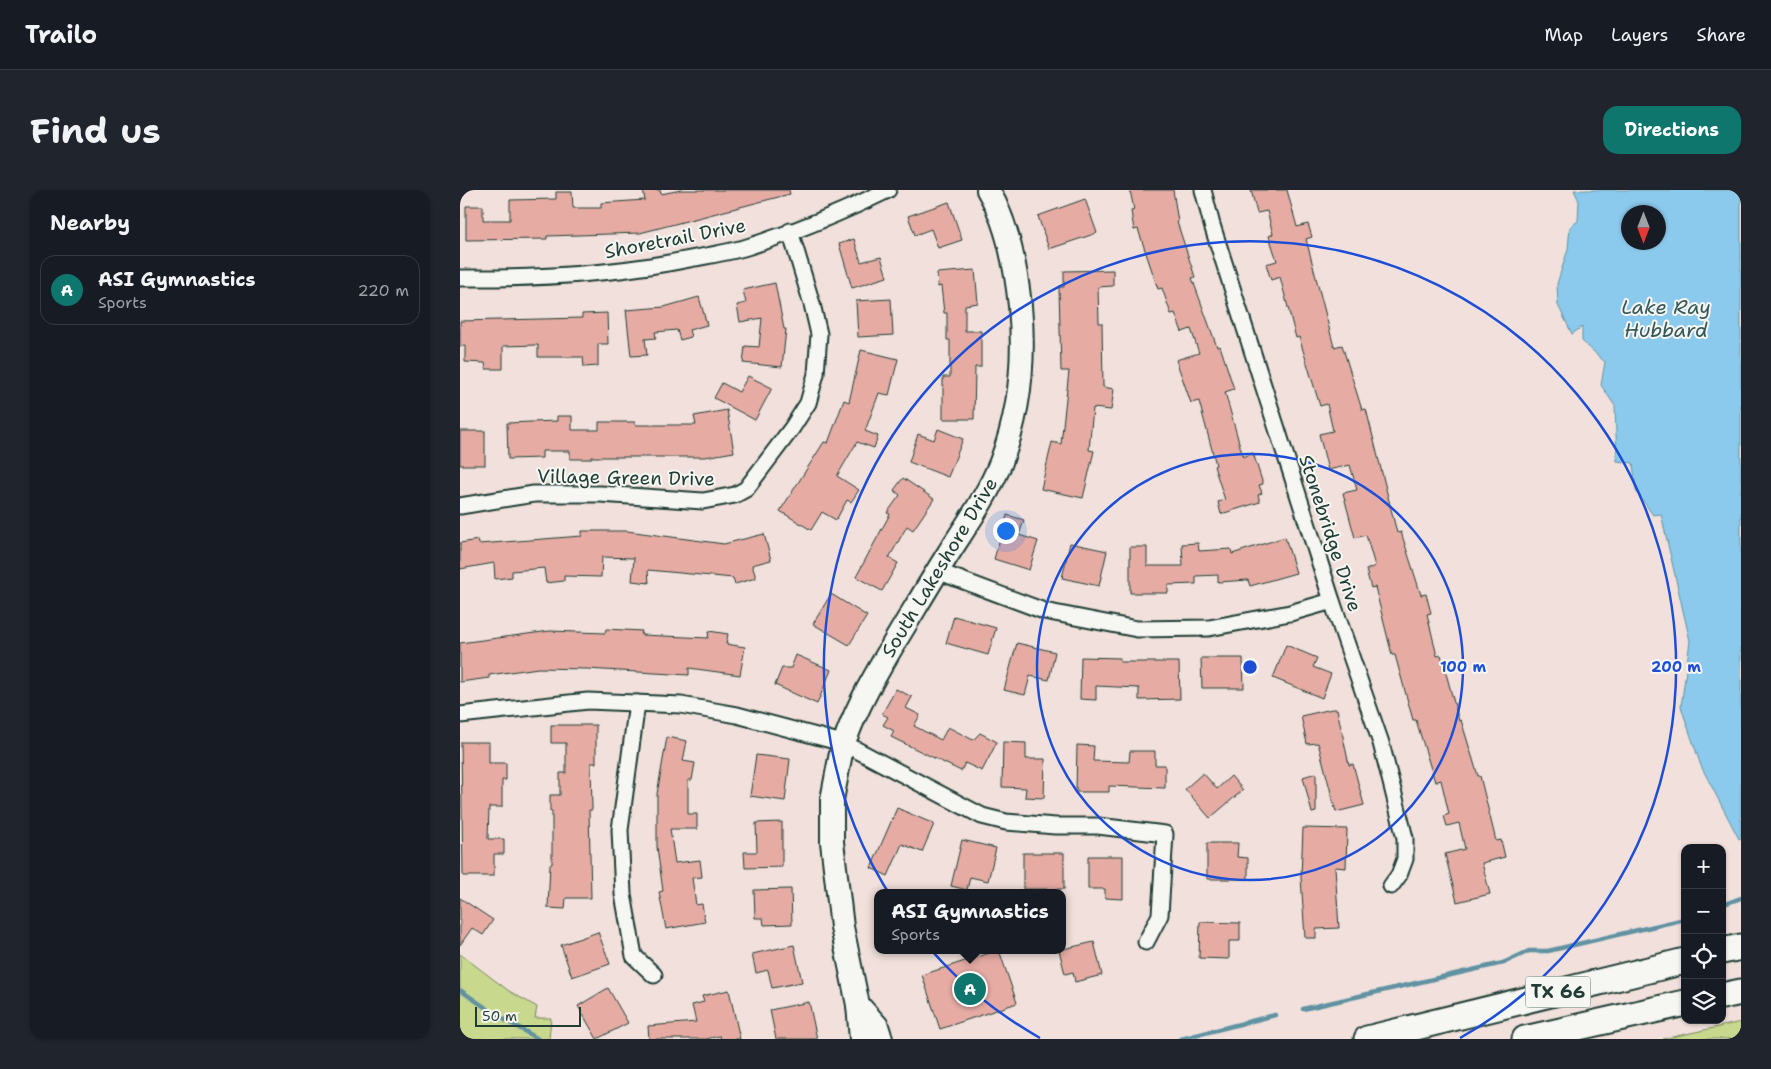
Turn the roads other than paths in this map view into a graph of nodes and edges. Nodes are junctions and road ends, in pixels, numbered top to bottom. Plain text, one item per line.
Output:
1 (888, 190) edge
2 (988, 190) edge
3 (1204, 190) edge
4 (790, 231) junction
5 (460, 278) edge
6 (460, 506) edge
7 (937, 571) junction
8 (1332, 601) junction
9 (637, 703) junction
10 (460, 715) edge
11 (844, 744) junction
12 (1391, 886) dead end
13 (1146, 942) dead end
14 (1741, 947) edge
15 (1726, 951) edge
16 (1681, 962) edge
17 (654, 975) dead end
18 (1741, 992) edge
19 (1726, 995) edge
20 (1681, 1004) edge
21 (858, 1005) junction
22 (861, 1039) edge
23 (881, 1039) edge
24 (1367, 1039) edge
25 (1525, 1039) edge

1 - 4 street, Shoretrail Drive
2 - 7 street, South Lakeshore Drive
3 - 8 street, Stonebridge Drive
4 - 5 street, Shoretrail Drive
4 - 6 street, Village Green Drive
7 - 8 street
7 - 11 street, South Lakeshore Drive
8 - 12 street, Stonebridge Drive
9 - 10 street
9 - 11 street
9 - 17 street
11 - 13 street
11 - 21 street, South Lakeshore Drive
14 - 15 main road
16 - 24 main road, TX 66
18 - 19 main road
20 - 25 main road, TX 66
21 - 22 street, South Lakeshore Drive
21 - 23 street

